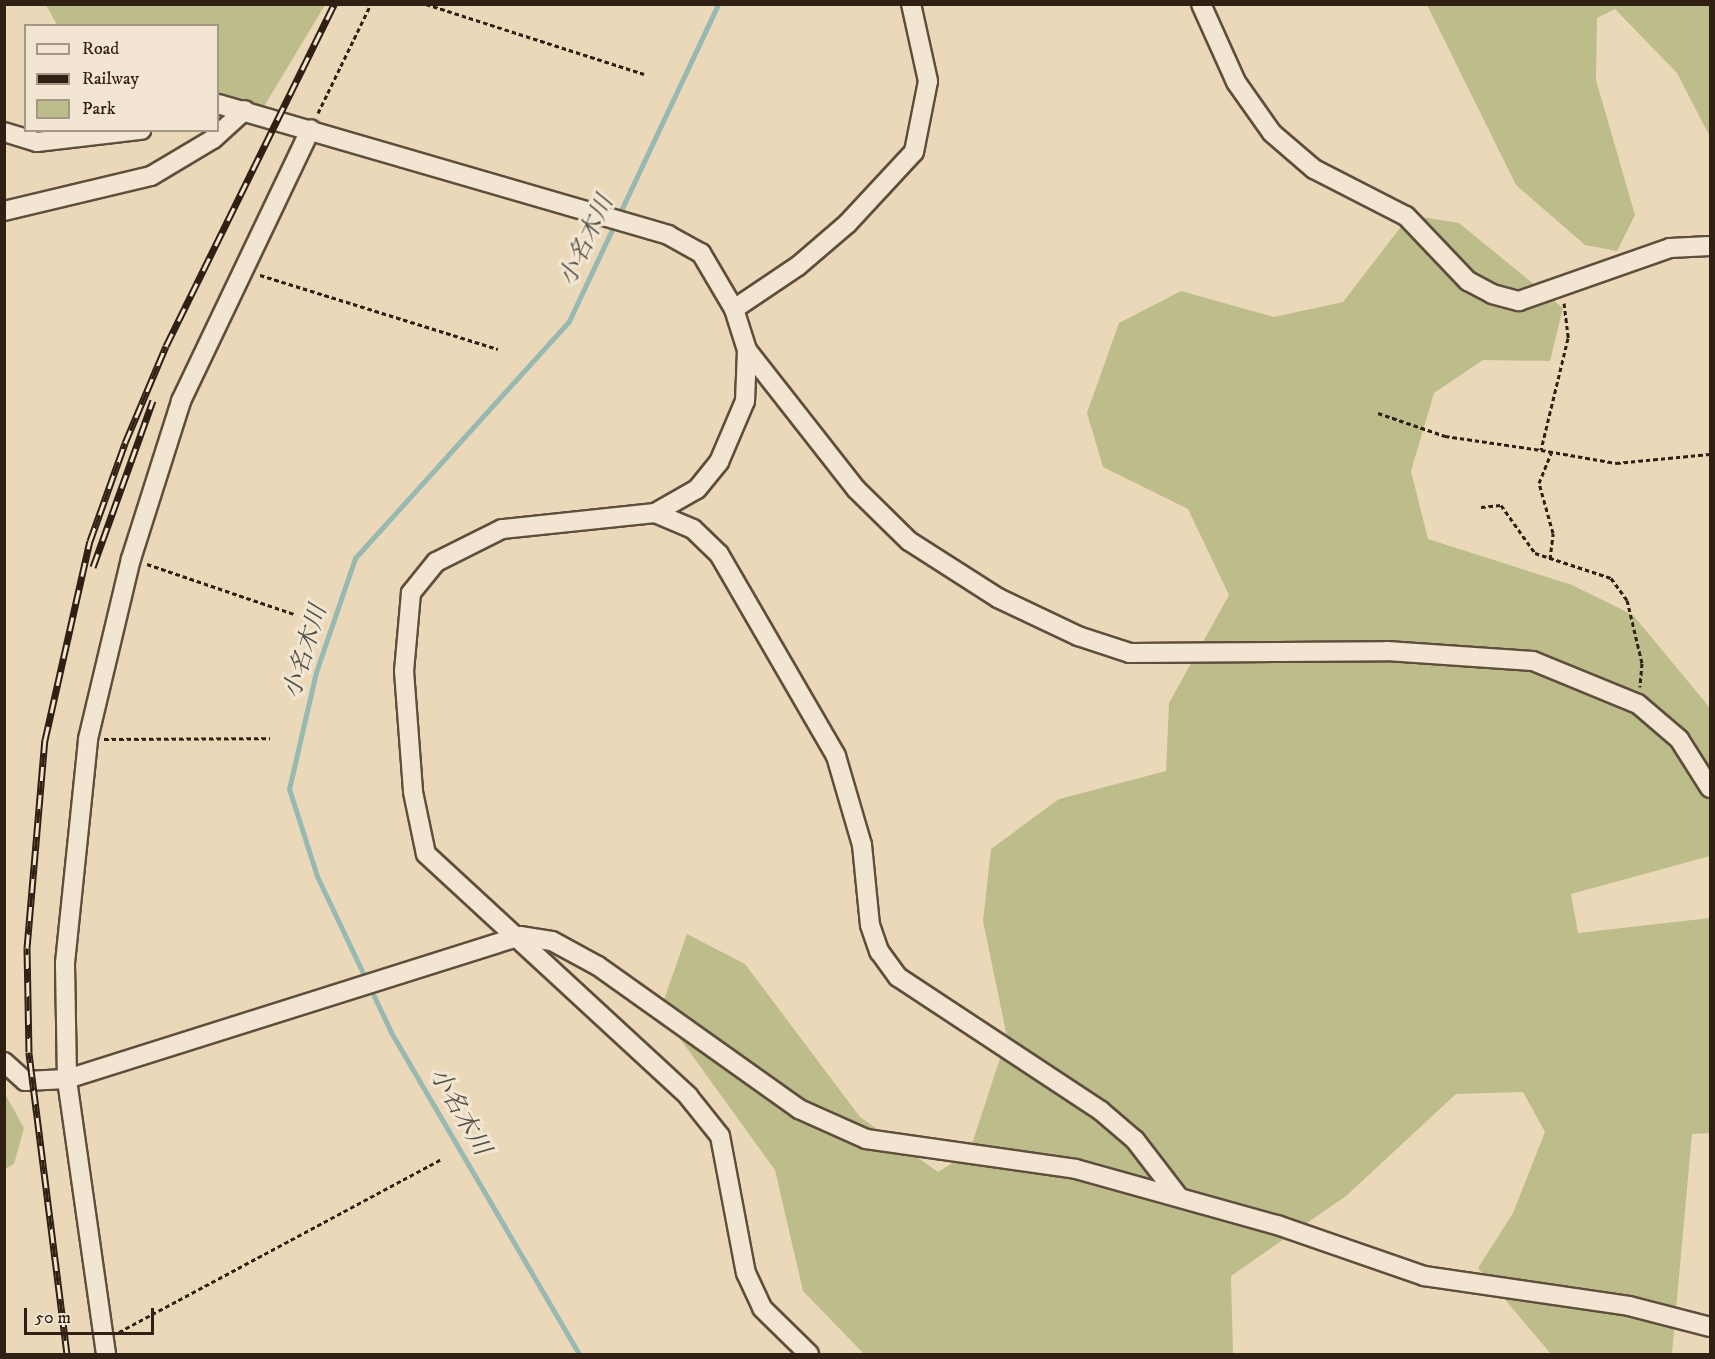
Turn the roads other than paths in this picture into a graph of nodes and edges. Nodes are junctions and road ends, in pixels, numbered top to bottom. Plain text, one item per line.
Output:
1 (911, 4) edge
2 (1201, 4) edge
3 (219, 104) edge
4 (245, 110) junction
5 (311, 129) junction
6 (4, 132) edge
7 (124, 132) edge
8 (4, 211) edge
9 (1710, 246) edge
10 (734, 309) junction
11 (747, 350) junction
12 (656, 513) junction
13 (1710, 788) edge
14 (520, 936) junction
15 (4, 1062) edge
16 (67, 1079) junction
17 (1178, 1196) junction
18 (1710, 1327) edge
19 (104, 1348) edge
20 (809, 1354) edge

1 - 10 street
2 - 9 street
3 - 4 street
4 - 5 street
4 - 8 street
5 - 10 street
5 - 16 street
6 - 7 street
10 - 11 street
11 - 12 street
11 - 13 street
12 - 14 street
12 - 17 street
14 - 16 street
14 - 17 street
14 - 20 street
15 - 16 street
16 - 19 street
17 - 18 street

